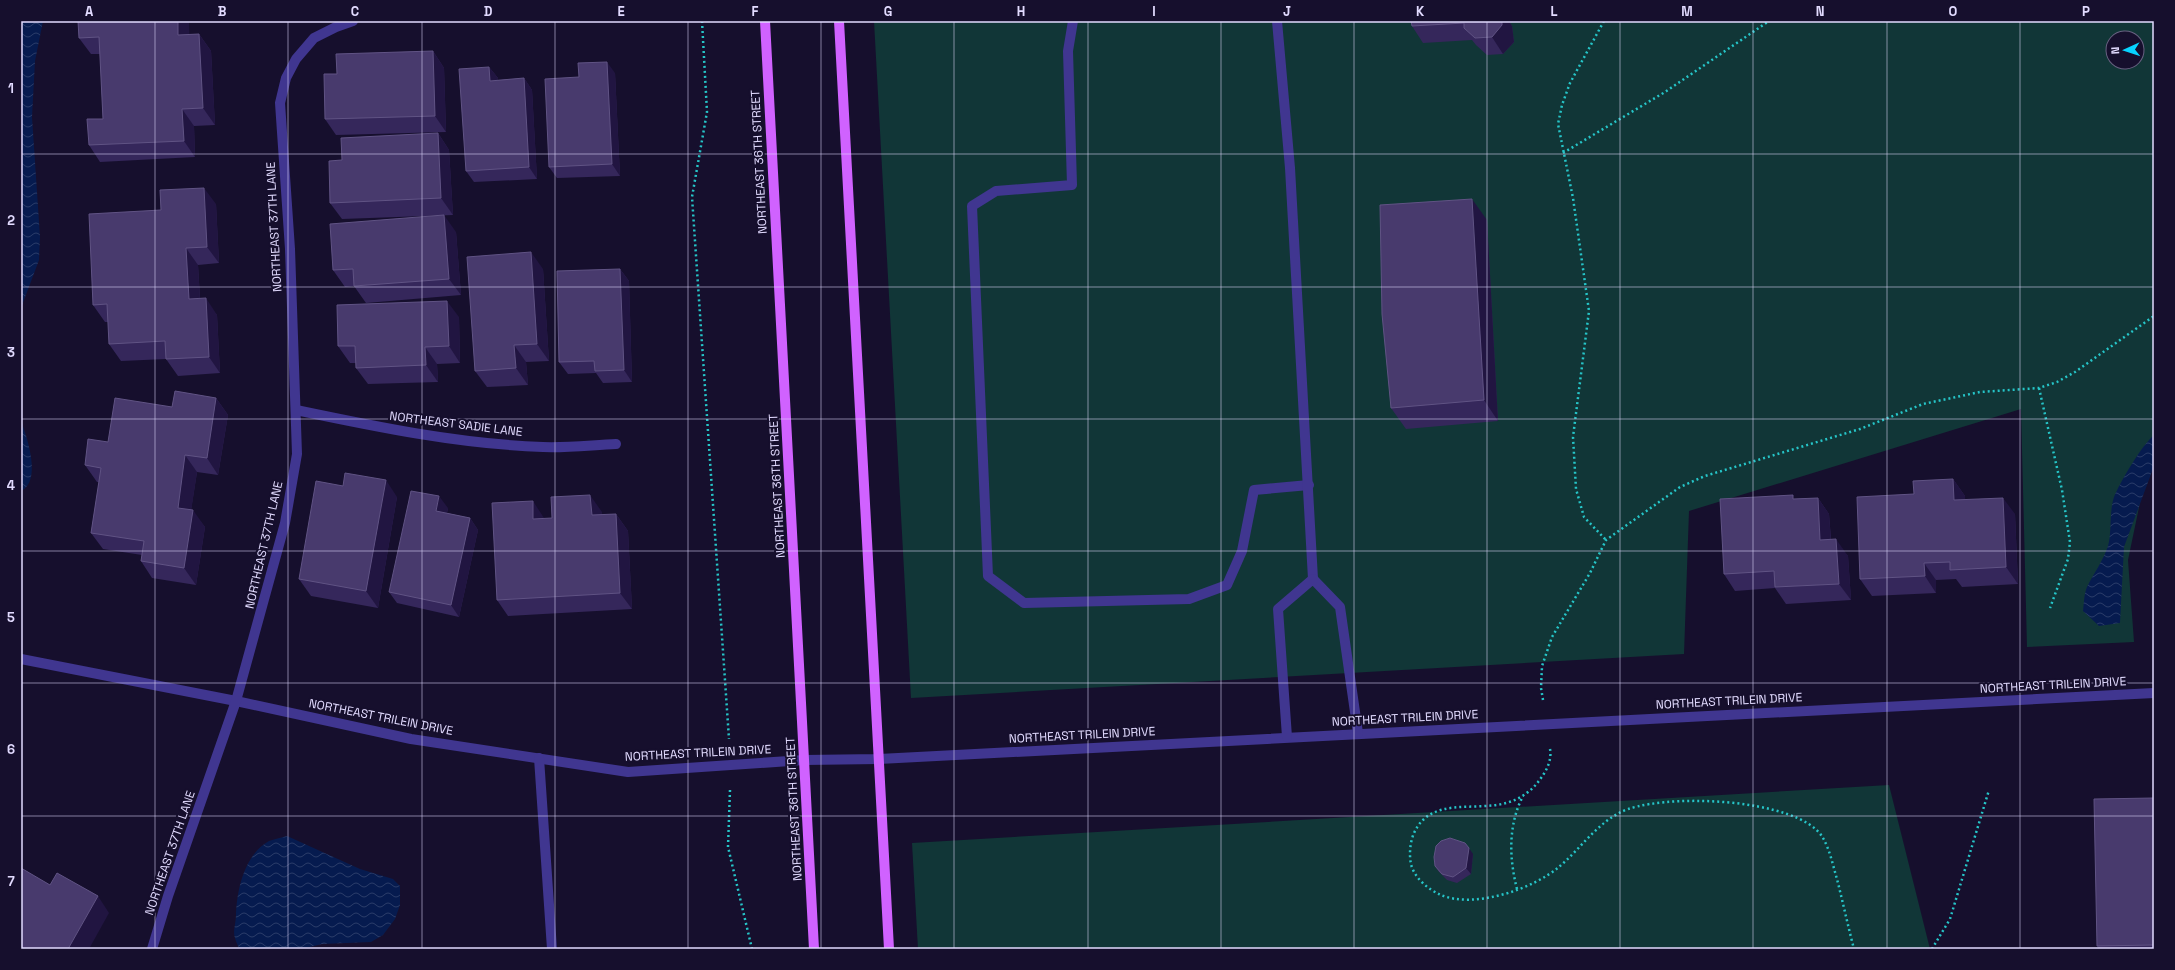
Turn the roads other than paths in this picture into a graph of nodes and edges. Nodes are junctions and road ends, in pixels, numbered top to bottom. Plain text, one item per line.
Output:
1 (353, 21) edge
2 (764, 21) edge
3 (839, 21) edge
4 (1073, 21) edge
5 (1277, 21) edge
6 (296, 410) junction
7 (616, 444) dead end
8 (1309, 485) junction
9 (1312, 579) junction
10 (21, 659) edge
11 (2154, 693) edge
12 (236, 701) junction
13 (1358, 733) junction
14 (1287, 737) junction
15 (539, 758) junction
16 (879, 759) junction
17 (804, 760) junction
18 (152, 949) edge
19 (552, 949) edge
20 (814, 949) edge
21 (889, 949) edge

1 - 6 street, NORTHEAST 37TH LANE
2 - 17 main road, NORTHEAST 36TH STREET
3 - 16 main road
4 - 8 street
5 - 8 street
6 - 7 street, NORTHEAST SADIE LANE
6 - 12 street, NORTHEAST 37TH LANE
8 - 9 street
9 - 13 street
9 - 14 street
10 - 12 street, NORTHEAST TRILEIN DRIVE
11 - 13 street, NORTHEAST TRILEIN DRIVE
12 - 15 street, NORTHEAST TRILEIN DRIVE
12 - 18 street, NORTHEAST 37TH LANE
13 - 14 street, NORTHEAST TRILEIN DRIVE
14 - 16 street, NORTHEAST TRILEIN DRIVE
15 - 17 street, NORTHEAST TRILEIN DRIVE
15 - 19 street
16 - 17 street, NORTHEAST TRILEIN DRIVE
16 - 21 main road
17 - 20 main road, NORTHEAST 36TH STREET

